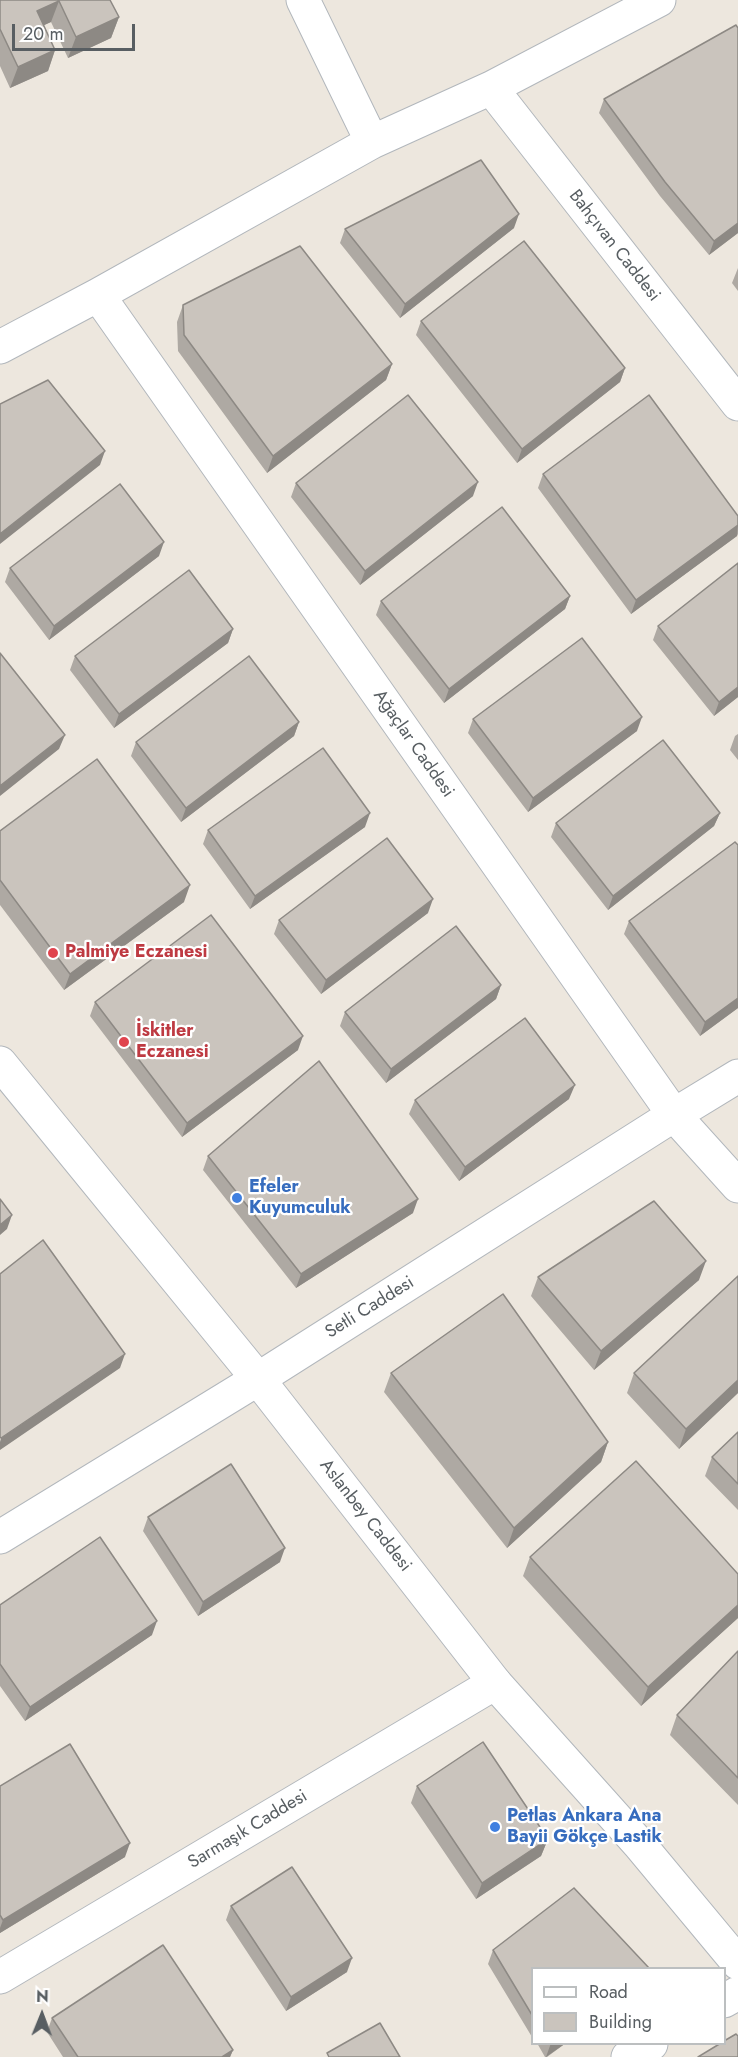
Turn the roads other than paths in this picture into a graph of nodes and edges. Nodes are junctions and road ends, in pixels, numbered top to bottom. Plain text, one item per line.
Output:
1 (303, 0) edge
2 (659, 0) edge
3 (491, 88) junction
4 (372, 142) junction
5 (98, 295) junction
6 (0, 347) edge
7 (738, 404) edge
8 (0, 1063) edge
9 (738, 1076) edge
10 (674, 1115) junction
11 (738, 1186) edge
12 (258, 1379) junction
13 (0, 1537) edge
14 (495, 1683) junction
15 (738, 1963) edge
16 (0, 1977) edge
17 (648, 2045) edge
18 (628, 2057) edge

1 - 4 street
2 - 3 street
3 - 4 street
3 - 7 street, Bahçıvan Caddesi
4 - 5 street
5 - 6 street
5 - 10 street, Ağaçlar Caddesi
8 - 12 street, Aslanbey Caddesi
9 - 10 street, Setli Caddesi
10 - 11 street, Ağaçlar Caddesi
10 - 12 street, Setli Caddesi
12 - 13 street, Setli Caddesi
12 - 14 street, Aslanbey Caddesi
14 - 15 street, Aslanbey Caddesi
14 - 16 street, Sarmaşık Caddesi
17 - 18 street

